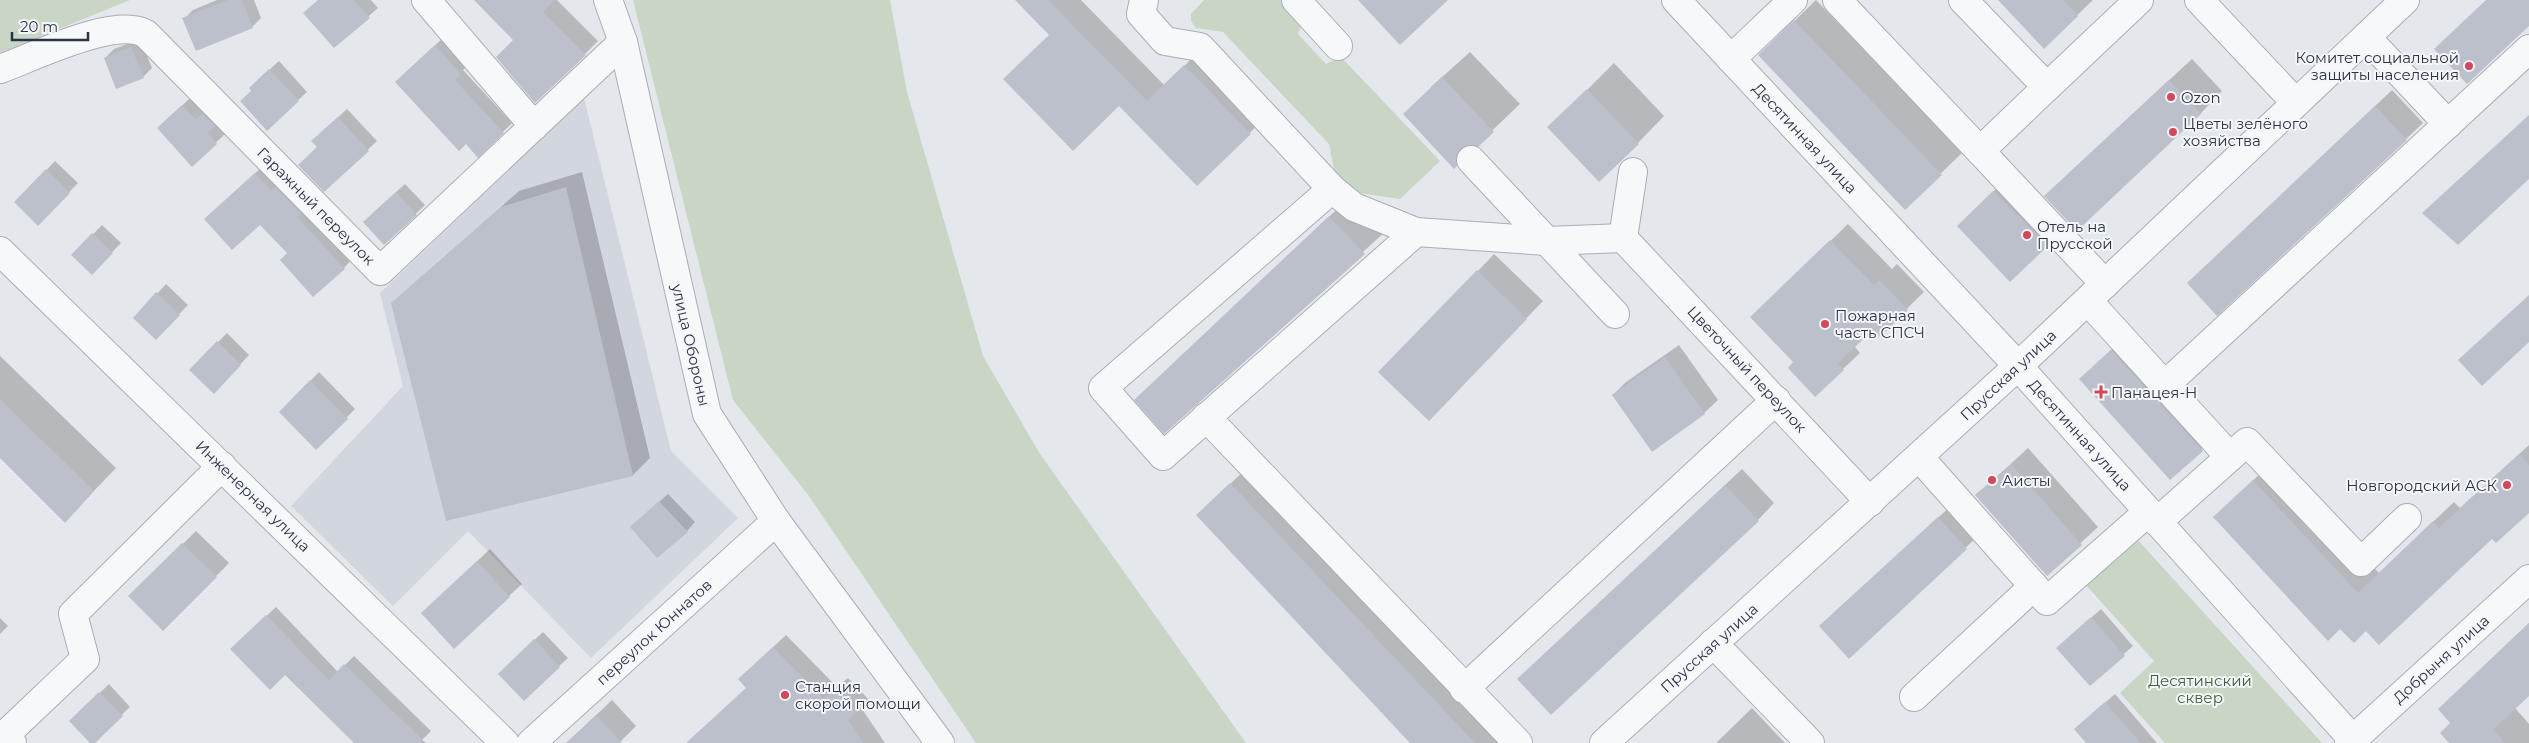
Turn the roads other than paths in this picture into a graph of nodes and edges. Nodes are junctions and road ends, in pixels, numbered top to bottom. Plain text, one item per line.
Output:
1 (426, 0) edge
2 (608, 0) edge
3 (1144, 0) edge
4 (1296, 0) edge
5 (1676, 0) edge
6 (1793, 0) edge
7 (1836, 0) edge
8 (1963, 0) edge
9 (2139, 0) edge
10 (2199, 0) edge
11 (2406, 0) edge
12 (2366, 37) junction
13 (623, 42) junction
14 (1338, 46) dead end
15 (2529, 49) edge
16 (1731, 59) junction
17 (0, 69) edge
18 (2047, 87) junction
19 (2296, 104) junction
20 (2448, 124) junction
21 (534, 126) junction
22 (1980, 151) junction
23 (1471, 160) dead end
24 (1633, 172) dead end
25 (1332, 189) junction
26 (1416, 232) junction
27 (1623, 238) junction
28 (1547, 241) junction
29 (0, 251) edge
30 (2096, 292) junction
31 (1616, 314) dead end
32 (2018, 366) junction
33 (2166, 385) junction
34 (1776, 400) junction
35 (1206, 418) junction
36 (1919, 457) junction
37 (2230, 457) junction
38 (222, 466) junction
39 (1870, 502) junction
40 (2153, 517) junction
41 (2407, 518) dead end
42 (776, 522) junction
43 (2529, 579) edge
44 (2034, 586) junction
45 (1714, 644) junction
46 (1464, 688) junction
47 (1914, 697) dead end
48 (8, 739) edge
49 (2353, 742) edge
50 (505, 743) edge
51 (531, 743) edge
52 (940, 743) edge
53 (1518, 743) edge
54 (1604, 743) edge
55 (1810, 743) edge

1 - 21 street
2 - 13 street, улица Обороны
3 - 25 street
4 - 14 street
5 - 16 street, Десятинная улица
6 - 16 street
7 - 22 street
8 - 18 street
9 - 18 street
10 - 19 street
11 - 12 street, Прусская улица
12 - 19 street, Прусская улица
12 - 20 street
13 - 21 street, Гаражный переулок
13 - 42 street, улица Обороны
15 - 20 street
16 - 32 street, Десятинная улица
17 - 21 street, Гаражный переулок
18 - 22 street
19 - 30 street, Прусская улица
20 - 33 street
22 - 30 street
23 - 28 street
24 - 27 street
25 - 26 street
25 - 35 street
26 - 28 street
26 - 35 street
27 - 28 street
27 - 34 street, Цветочный переулок
28 - 31 street
29 - 38 street, Инженерная улица
30 - 32 street, Прусская улица
30 - 33 street
32 - 36 street, Прусская улица
32 - 40 street, Десятинная улица
33 - 37 street
34 - 39 street, Цветочный переулок
34 - 46 street
35 - 46 street
36 - 39 street, Прусская улица
36 - 44 street
37 - 40 street
37 - 41 street
38 - 48 street
38 - 50 street, Инженерная улица
39 - 45 street, Прусская улица
40 - 44 street
40 - 49 street, Десятинная улица
42 - 51 street, переулок Юннатов
42 - 52 street, улица Обороны
43 - 49 street, Добрыня улица
44 - 47 street
45 - 54 street, Прусская улица
45 - 55 street
46 - 53 street

